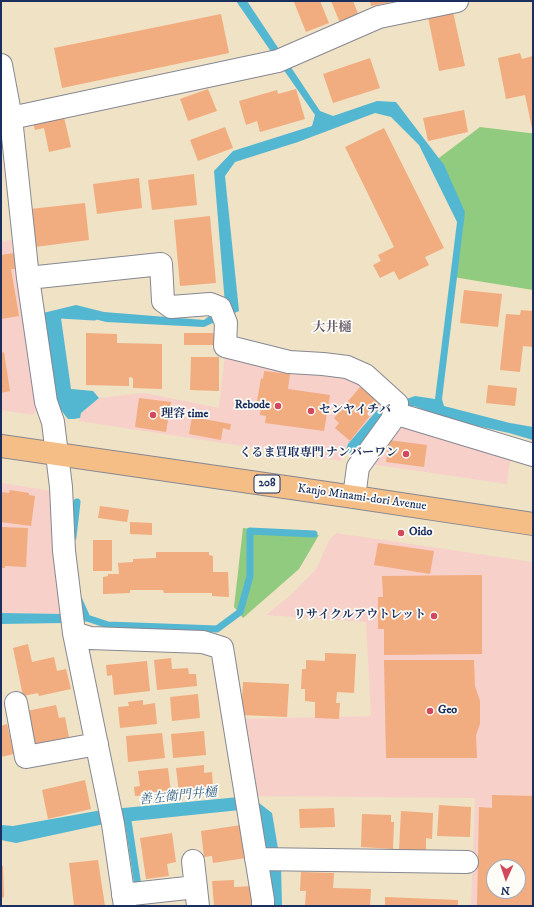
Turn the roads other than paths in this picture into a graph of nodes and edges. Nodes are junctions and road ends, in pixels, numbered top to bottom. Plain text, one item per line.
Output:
1 (457, 1) edge
2 (1, 65) edge
3 (11, 118) junction
4 (28, 278) junction
5 (392, 405) junction
6 (1, 446) edge
7 (57, 454) junction
8 (533, 455) edge
9 (354, 497) junction
10 (533, 524) edge
11 (73, 624) junction
12 (16, 703) dead end
13 (97, 744) junction
14 (267, 859) junction
15 (193, 861) dead end
16 (467, 862) dead end
17 (197, 896) edge
18 (124, 901) edge
19 (263, 906) edge

1 - 3 street
2 - 3 street
3 - 4 street
4 - 5 street
4 - 7 street
5 - 8 street
5 - 9 street
6 - 7 highway, Kanjo Minami-dori Avenue / 208
7 - 9 highway, Kanjo Minami-dori Avenue / 208
7 - 11 street
9 - 10 highway, Kanjo Minami-dori Avenue / 208
11 - 13 street
11 - 14 street
12 - 13 street
13 - 18 street
14 - 16 street
14 - 19 street
15 - 17 street
17 - 18 street

